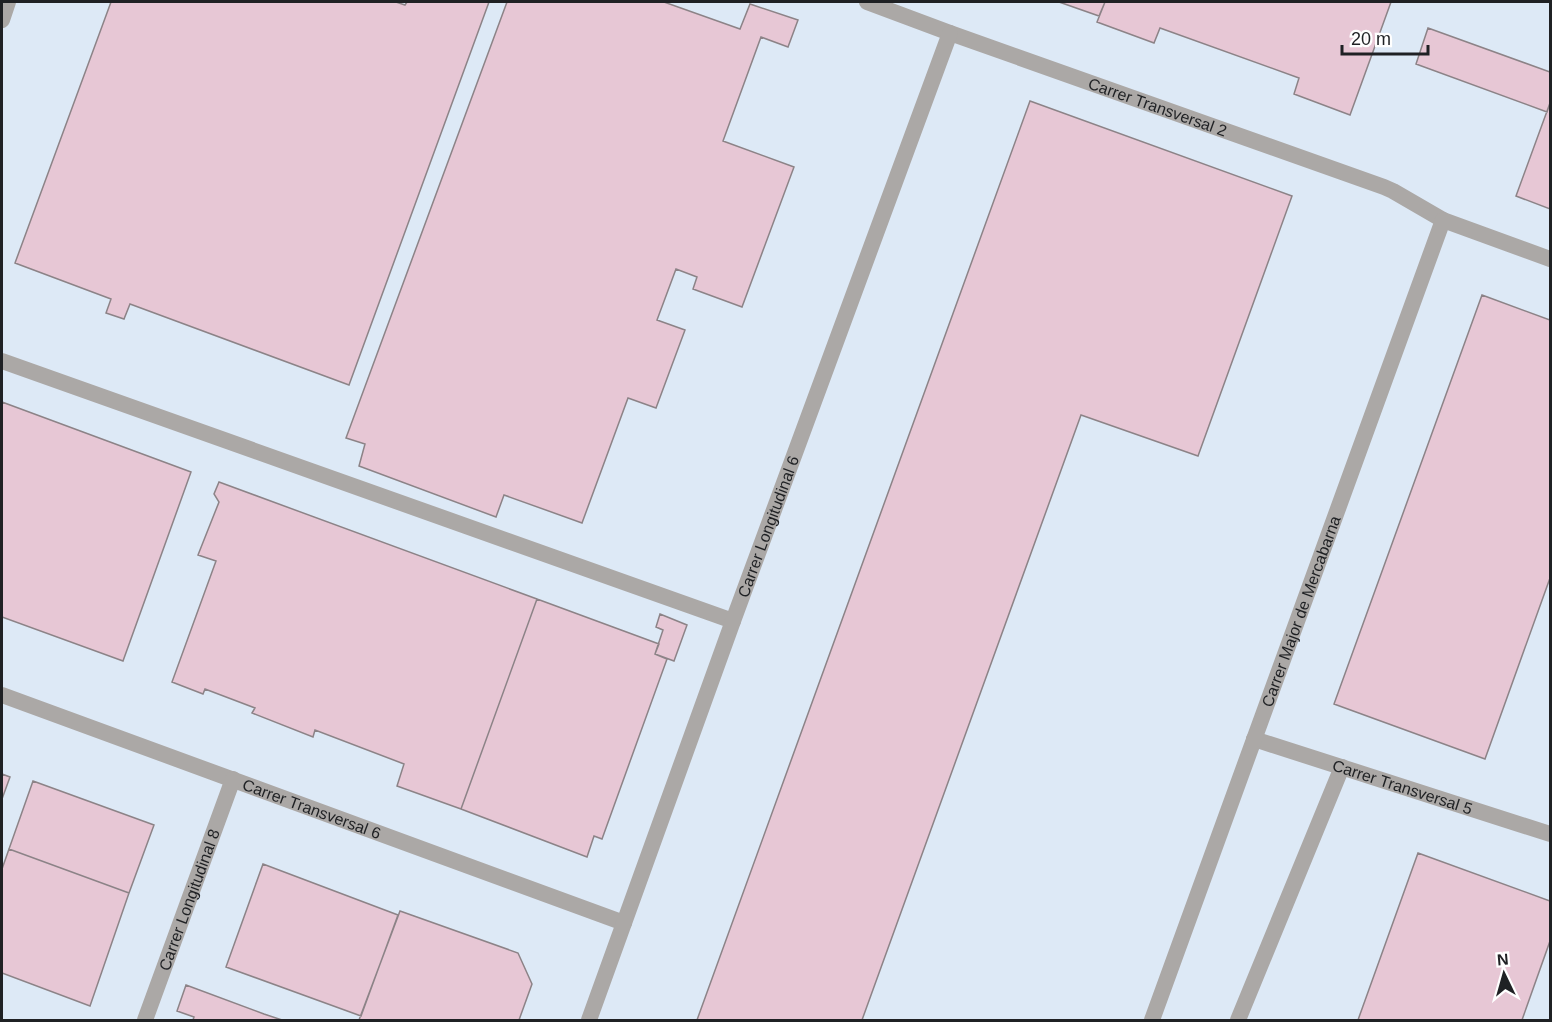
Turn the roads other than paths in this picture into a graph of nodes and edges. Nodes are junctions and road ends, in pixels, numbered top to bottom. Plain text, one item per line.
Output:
1 (8, 2) edge
2 (867, 2) edge
3 (2, 20) edge
4 (950, 33) junction
5 (1443, 220) junction
6 (1551, 259) edge
7 (2, 361) edge
8 (733, 621) junction
9 (2, 695) edge
10 (1254, 739) junction
11 (1342, 767) junction
12 (233, 779) junction
13 (1551, 834) edge
14 (624, 922) junction
15 (145, 1020) edge
16 (589, 1020) edge
17 (1152, 1020) edge
18 (1238, 1020) edge

1 - 3 lane
2 - 4 lane, Carrer Transversal 2
4 - 5 lane, Carrer Transversal 2
4 - 8 lane, Carrer Longitudinal 6
5 - 6 lane
5 - 10 lane, Carrer Major de Mercabarna
7 - 8 lane
8 - 14 lane, Carrer Longitudinal 6
9 - 12 lane, Carrer Transversal 6
10 - 11 lane, Carrer Transversal 5
10 - 17 lane, Carrer Major de Mercabarna
11 - 13 lane, Carrer Transversal 5
11 - 18 lane
12 - 14 lane, Carrer Transversal 6
12 - 15 lane, Carrer Longitudinal 8
14 - 16 lane, Carrer Longitudinal 6

